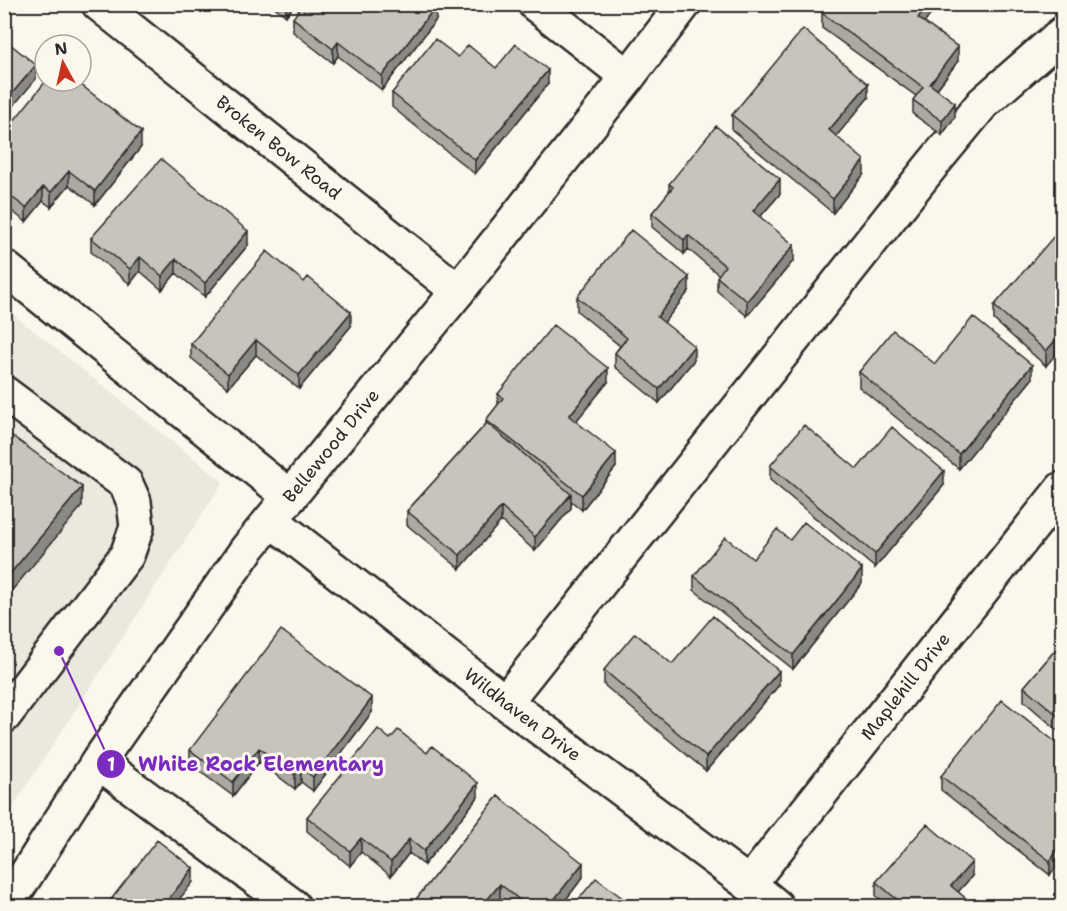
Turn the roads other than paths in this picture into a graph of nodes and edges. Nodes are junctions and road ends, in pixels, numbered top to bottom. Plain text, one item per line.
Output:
1 (99, 4) edge
2 (535, 4) edge
3 (684, 4) edge
4 (1062, 34) edge
5 (628, 78) junction
6 (4, 267) edge
7 (458, 291) junction
8 (4, 393) edge
9 (1062, 489) edge
10 (280, 509) junction
11 (505, 702) junction
12 (4, 716) edge
13 (98, 762) junction
14 (749, 884) junction
15 (6, 906) edge
16 (293, 906) edge
17 (776, 906) edge

1 - 7 street, Broken Bow Road
2 - 5 street
3 - 5 street, Bellewood Drive
4 - 11 street
5 - 7 street, Bellewood Drive
6 - 10 street, Wildhaven Drive
7 - 10 street, Bellewood Drive
8 - 12 street
9 - 14 street, Maplehill Drive
10 - 11 street, Wildhaven Drive
10 - 13 street, Bellewood Drive
11 - 14 street, Wildhaven Drive
13 - 15 street, Bellewood Drive
13 - 16 street
14 - 17 street, Wildhaven Drive

